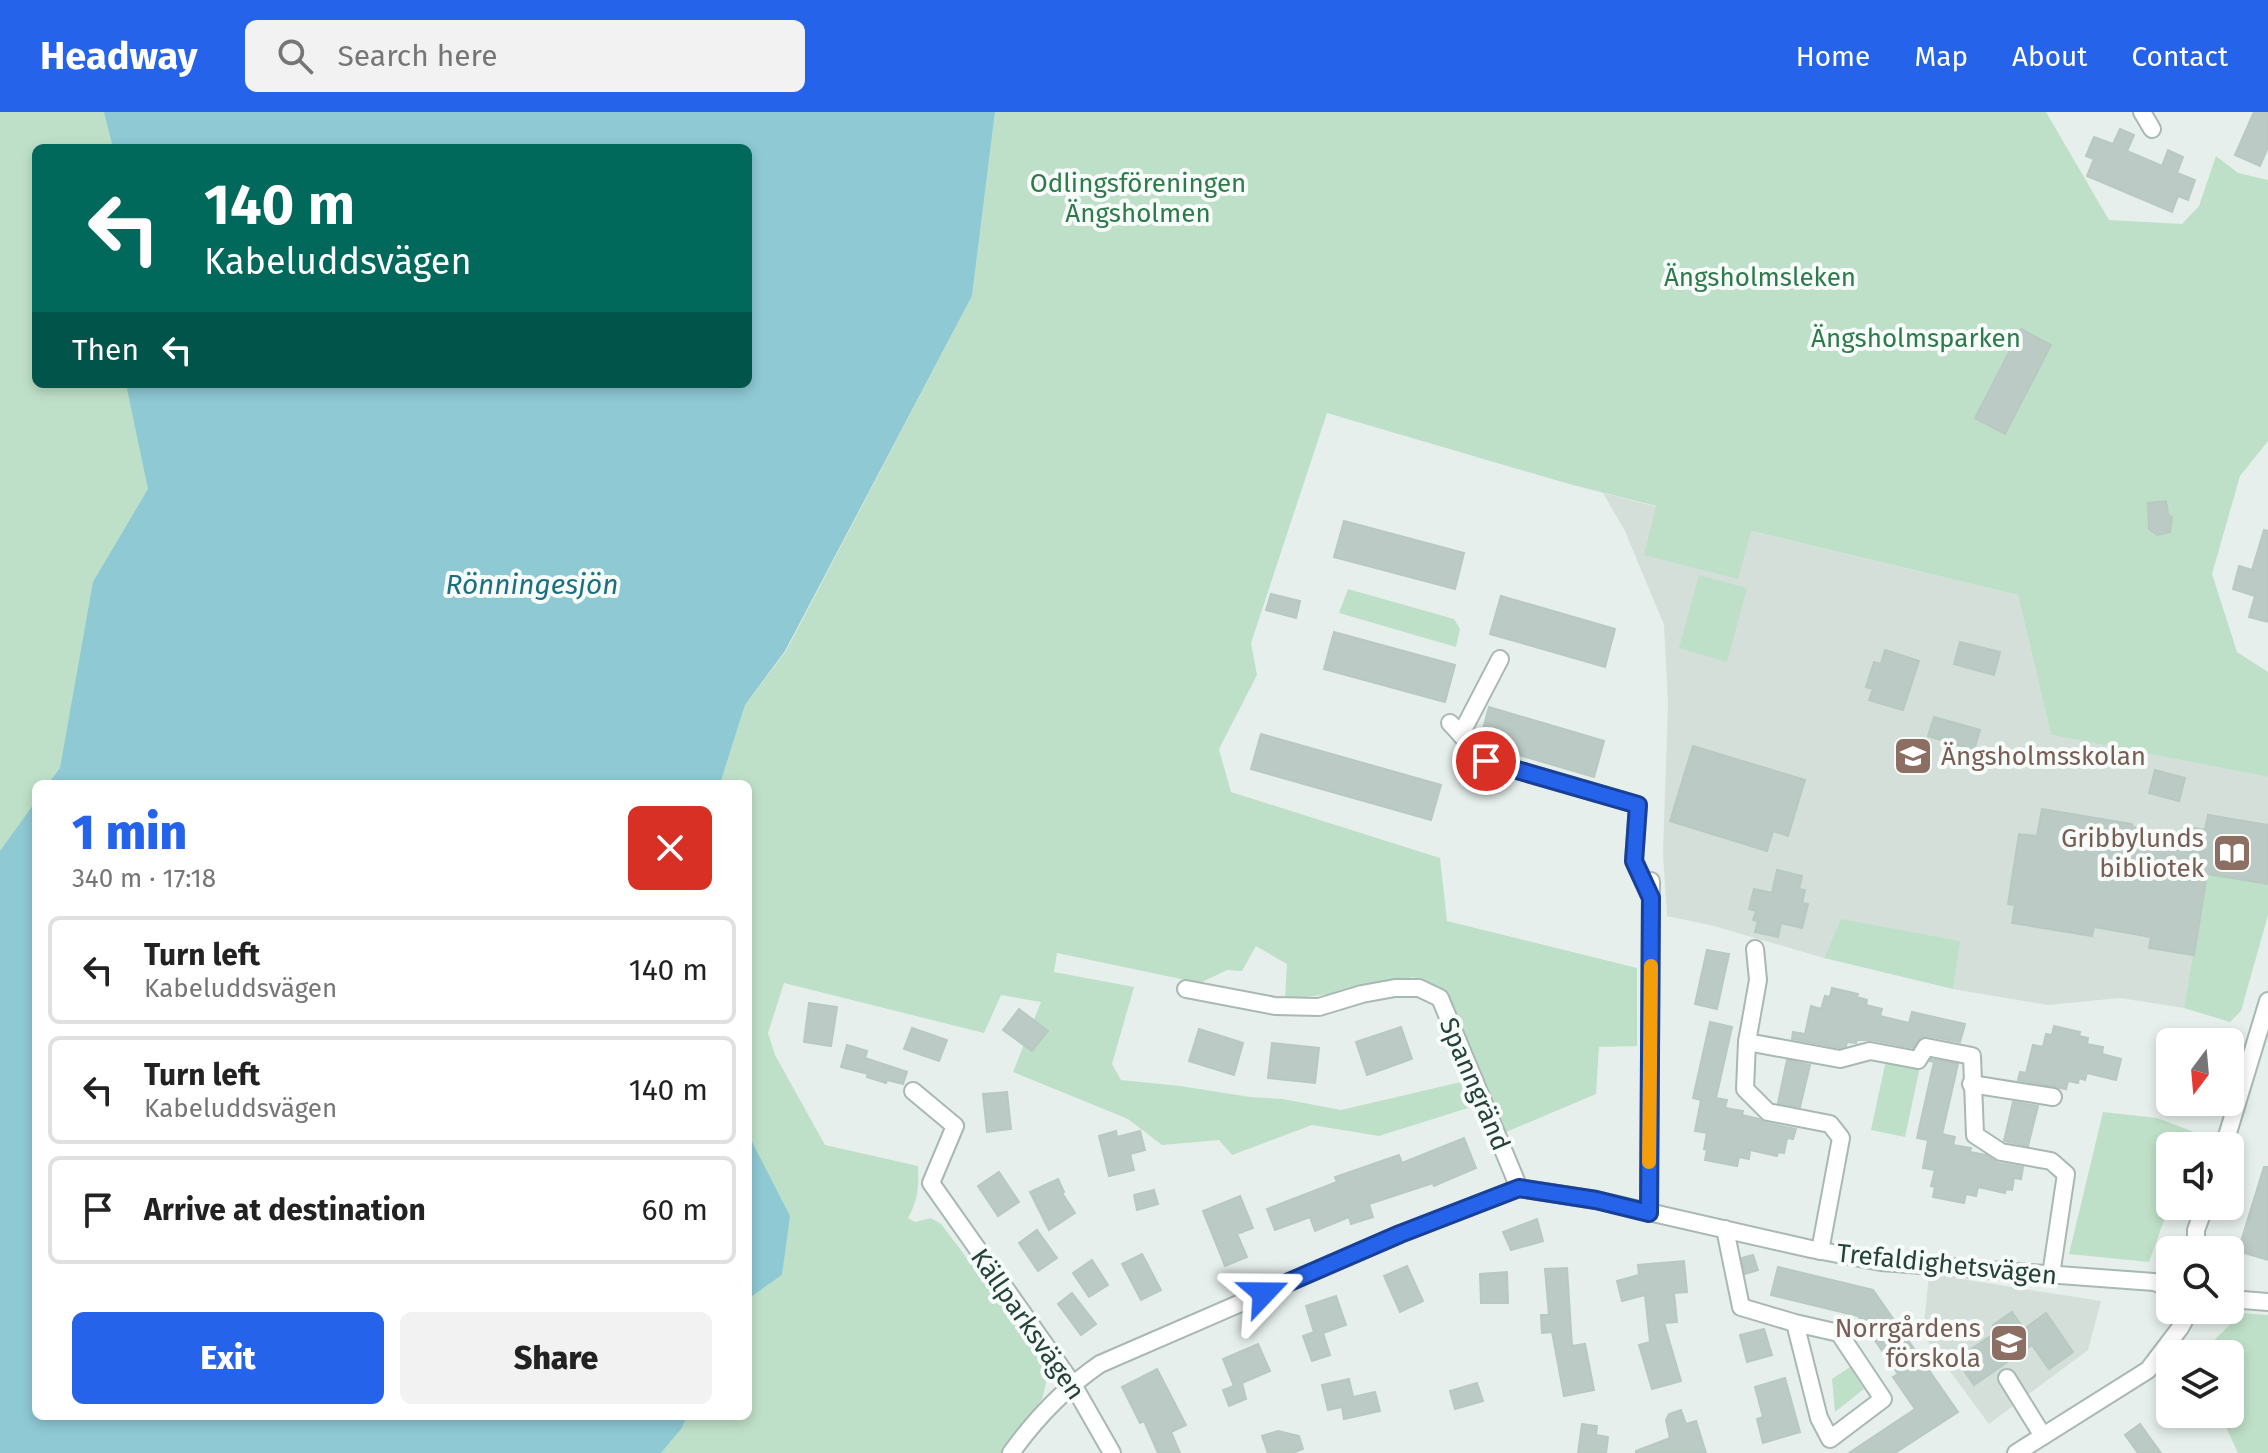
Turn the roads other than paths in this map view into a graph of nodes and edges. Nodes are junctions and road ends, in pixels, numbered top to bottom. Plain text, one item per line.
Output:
1 (2142, 112) edge
2 (2152, 129) dead end
3 (1500, 659) dead end
4 (1651, 881) dead end
5 (1651, 898) junction
6 (1755, 949) dead end
7 (1186, 989) dead end
8 (2268, 1001) edge
9 (1747, 1042) junction
10 (2262, 1042) edge
11 (1971, 1084) junction
12 (913, 1091) dead end
13 (2053, 1097) dead end
14 (2229, 1132) edge
15 (1519, 1188) junction
16 (1649, 1213) junction
17 (1725, 1229) junction
18 (1820, 1251) junction
19 (2051, 1275) junction
20 (2156, 1283) edge
21 (2244, 1300) edge
22 (2268, 1302) edge
23 (1795, 1323) junction
24 (2182, 1324) edge
25 (2007, 1378) dead end
26 (1072, 1383) junction
27 (2043, 1436) junction
28 (1011, 1453) edge
29 (1112, 1453) edge
30 (2016, 1453) edge

1 - 2 street
3 - 5 street
4 - 5 street
5 - 16 street
6 - 9 street
7 - 15 street, Spanngränd
8 - 10 street
9 - 11 street
9 - 18 street
10 - 14 street
11 - 13 street
11 - 19 street
12 - 26 street, Källparksvägen
15 - 16 street, Trefaldighetsvägen
15 - 26 street, Trefaldighetsvägen
16 - 17 street, Trefaldighetsvägen
17 - 18 street, Trefaldighetsvägen
17 - 23 street
18 - 19 street, Trefaldighetsvägen
19 - 20 street, Trefaldighetsvägen
21 - 22 street
23 - 23 street
24 - 27 street
25 - 27 street
26 - 28 street, Trefaldighetsvägen
26 - 29 street, Källparksvägen
27 - 30 street

